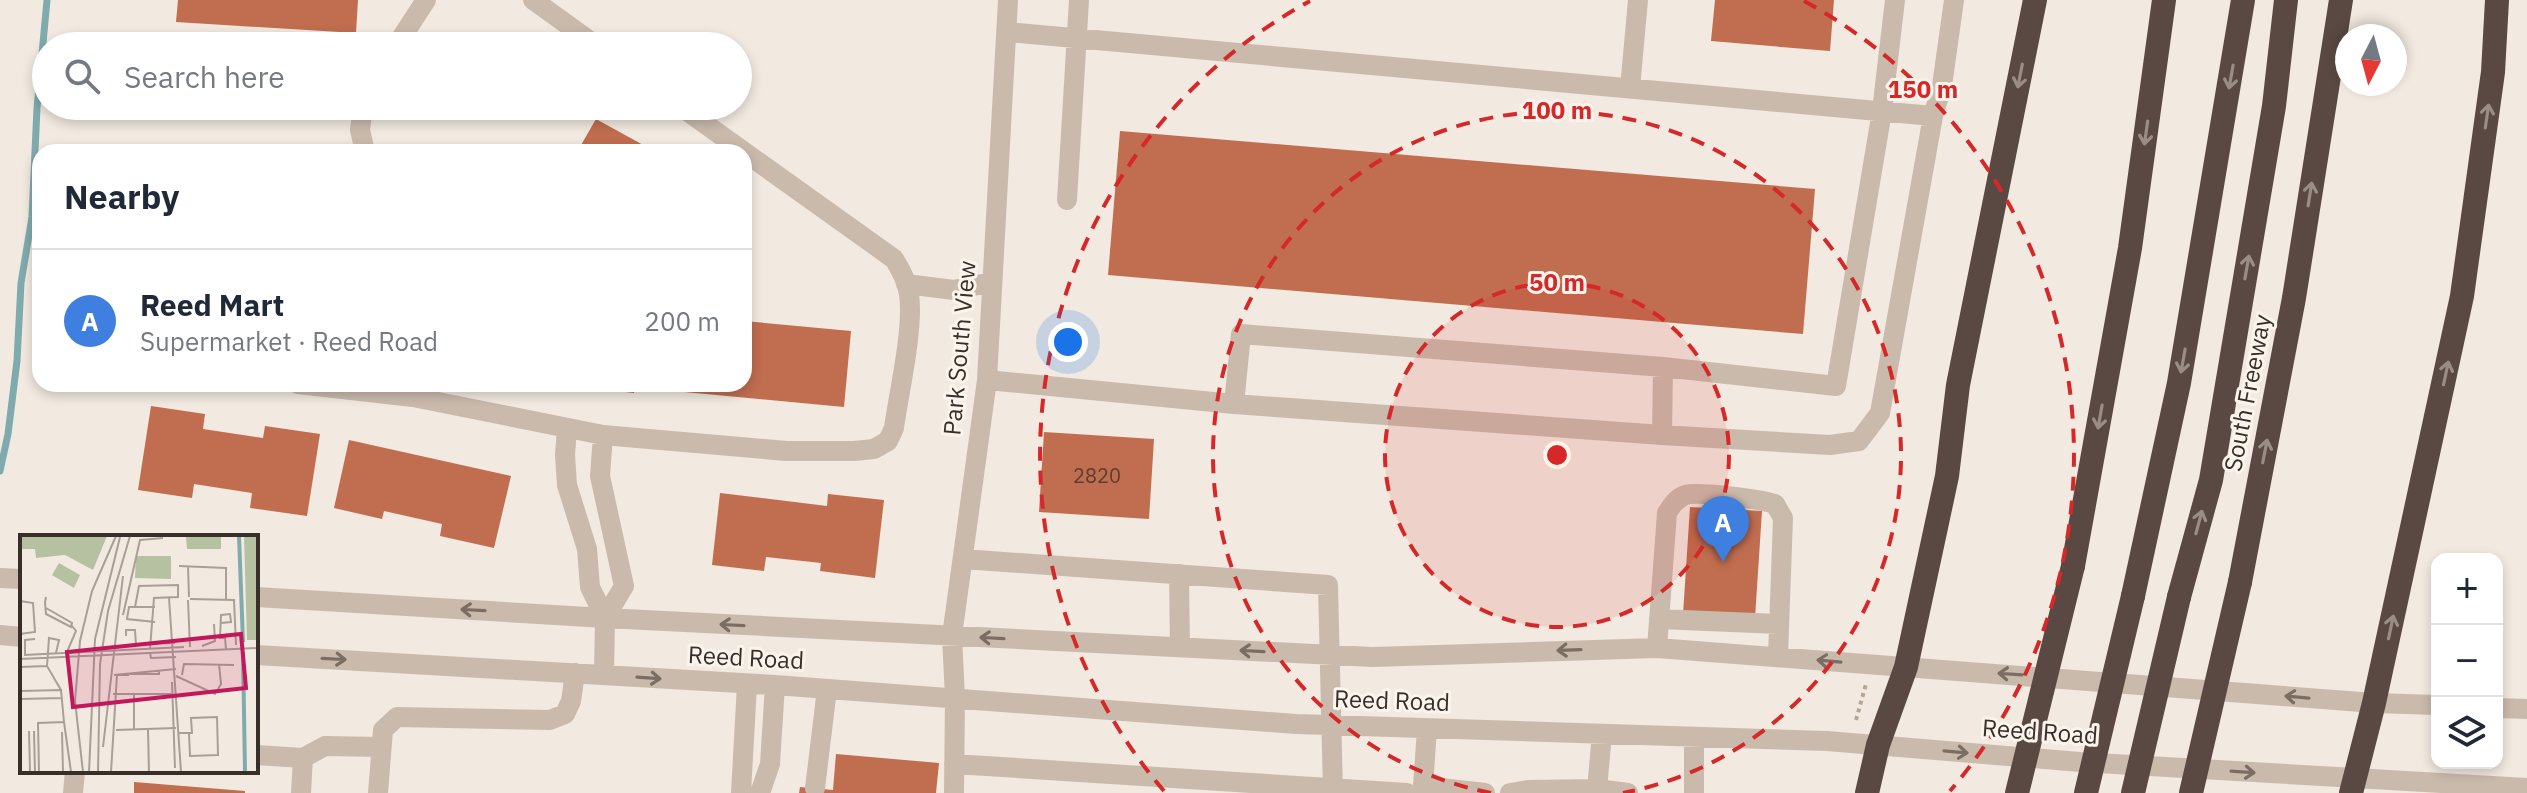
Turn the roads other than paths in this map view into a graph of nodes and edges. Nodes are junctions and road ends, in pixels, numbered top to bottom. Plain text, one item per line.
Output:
1 (426, 0) edge
2 (533, 0) edge
3 (1008, 0) edge
4 (1079, 0) edge
5 (1638, 0) edge
6 (1895, 0) edge
7 (1954, 0) edge
8 (2035, 0) edge
9 (2164, 0) edge
10 (2243, 0) edge
11 (2286, 0) edge
12 (2341, 0) edge
13 (2497, 0) edge
14 (405, 32) edge
15 (578, 32) edge
16 (1007, 32) junction
17 (1077, 38) junction
18 (1630, 88) junction
19 (1882, 111) junction
20 (1933, 116) junction
21 (361, 120) edge
22 (700, 120) edge
23 (363, 144) edge
24 (733, 144) edge
25 (752, 157) edge
26 (1067, 200) dead end
27 (992, 282) junction
28 (906, 284) junction
29 (1663, 367) junction
30 (987, 380) junction
31 (387, 392) edge
32 (1234, 404) junction
33 (567, 428) junction
34 (603, 435) junction
35 (1662, 435) junction
36 (963, 559) junction
37 (1179, 574) junction
38 (0, 578) edge
39 (20, 579) edge
40 (258, 597) edge
41 (605, 618) junction
42 (1659, 619) junction
43 (1779, 624) junction
44 (0, 635) edge
45 (952, 636) junction
46 (20, 637) edge
47 (1180, 648) junction
48 (1657, 648) junction
49 (258, 655) edge
50 (1330, 655) junction
51 (1778, 656) junction
52 (1906, 667) junction
53 (575, 673) junction
54 (604, 675) junction
55 (747, 685) junction
56 (775, 685) junction
57 (827, 689) junction
58 (955, 698) junction
59 (2374, 703) junction
60 (2431, 705) edge
61 (2503, 708) edge
62 (2527, 709) edge
63 (1333, 726) junction
64 (1427, 729) junction
65 (1602, 734) junction
66 (1694, 737) junction
67 (1878, 745) junction
68 (381, 747) junction
69 (258, 755) edge
70 (303, 758) junction
71 (954, 764) junction
72 (75, 773) edge
73 (2353, 786) edge
74 (815, 788) dead end
75 (2527, 788) edge
76 (1597, 789) junction
77 (1417, 791) edge
78 (1333, 792) edge
79 (1522, 792) edge
80 (73, 793) edge
81 (301, 793) edge
82 (378, 793) edge
83 (741, 793) edge
84 (760, 793) edge
85 (954, 793) edge
86 (1485, 793) edge
87 (1628, 793) edge
88 (1694, 793) edge
89 (1867, 793) edge
90 (2017, 793) edge
91 (2086, 793) edge
92 (2133, 793) edge
93 (2191, 793) edge

1 - 14 street
2 - 15 street
3 - 16 street, Park South View
4 - 17 street
5 - 18 street
6 - 19 street
7 - 20 street
8 -> 52 highway
9 -> 90 highway, bridge
10 -> 91 highway, bridge
92 -> 11 highway, bridge
93 -> 12 highway, South Freeway, bridge
59 -> 13 highway
16 - 17 street
16 - 27 street, Park South View
17 - 18 street
17 - 26 street
18 - 19 street
19 - 20 street
19 - 29 street
20 - 35 street
21 - 23 street
22 - 24 street
25 - 28 street
27 - 28 street
27 - 30 street, Park South View
28 - 34 street
29 - 32 street
29 - 35 street
30 - 32 street
30 - 36 street, Park South View
31 - 33 street
32 - 35 street
33 - 34 street
33 - 41 street
34 - 41 street
36 - 37 street
36 - 45 street, Park South View
37 - 47 street
37 - 50 street
38 - 39 street
41 -> 40 street, Reed Road
45 -> 41 street, Reed Road
41 - 54 street
42 - 43 street
42 - 43 street
42 - 48 street
43 - 51 street
44 - 46 street
47 -> 45 street, Reed Road
45 - 58 street, Park South View
50 -> 47 street, Reed Road
48 -> 50 street, Reed Road
48 - 51 street, Reed Road
49 -> 53 street, Reed Road
50 - 63 street
52 -> 51 street, Reed Road
59 -> 52 street, Reed Road
52 - 67 highway
53 - 54 street, Reed Road
53 - 68 street
54 -> 55 street, Reed Road
55 - 56 street, Reed Road
55 - 83 street
56 - 57 street, Reed Road
56 - 84 street
57 - 58 street, Reed Road
57 - 74 street
58 - 63 street, Reed Road
58 - 71 street, Park South View
59 - 60 street, Reed Road
59 - 73 highway
61 - 62 street
63 - 64 street, Reed Road
63 - 78 street
64 - 65 street, Reed Road
64 - 77 street
65 - 66 street, Reed Road
65 - 76 street
66 - 67 street, Reed Road
66 - 88 street
67 -> 73 street, Reed Road
67 - 89 highway
68 - 70 street
68 - 82 street
69 - 70 street
70 - 81 street
71 - 78 street
71 - 85 street, Park South View
72 - 80 street
73 - 75 street, Reed Road
76 - 79 street
76 - 87 street
77 - 78 street
77 - 86 street

